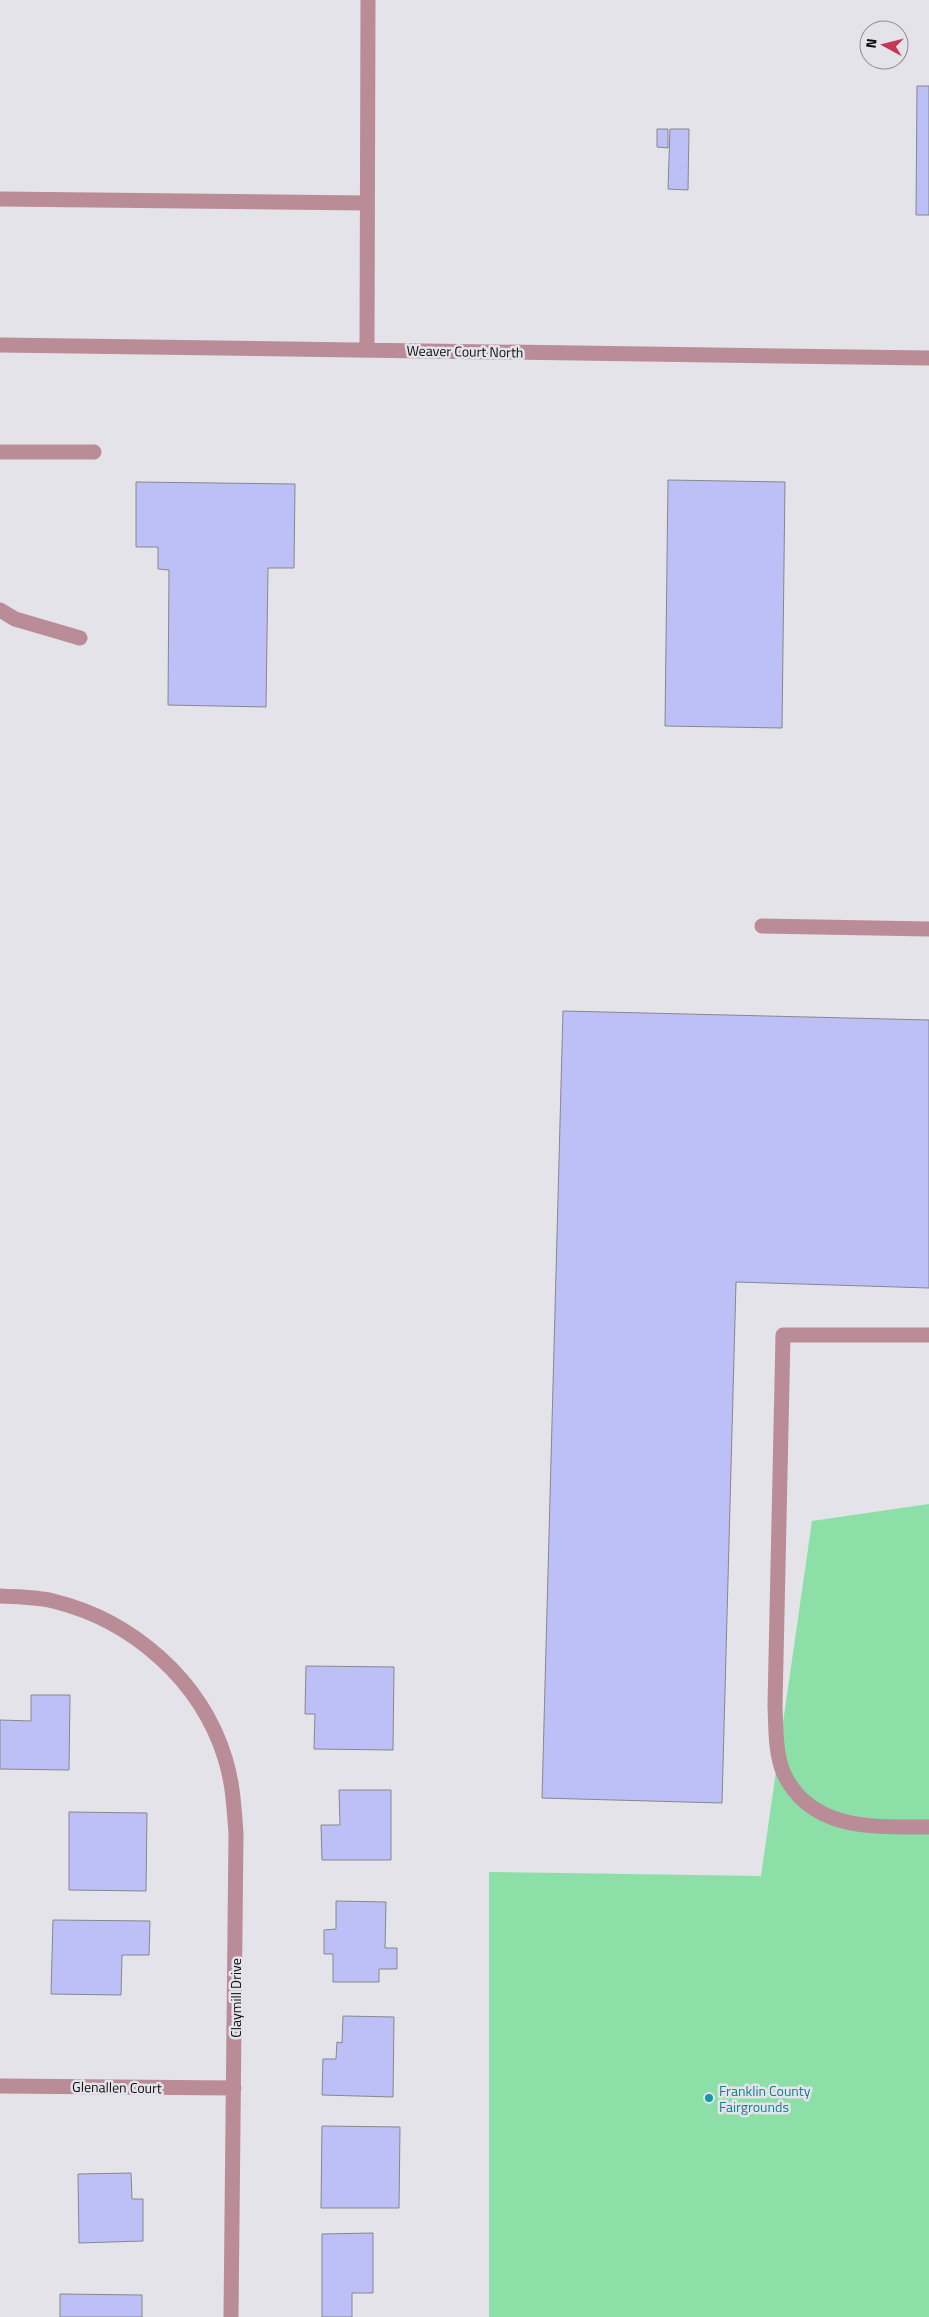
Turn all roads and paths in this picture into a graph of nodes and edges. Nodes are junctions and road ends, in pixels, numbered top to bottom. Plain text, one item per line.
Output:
1 (368, 0) edge
2 (0, 200) edge
3 (368, 203) junction
4 (0, 345) edge
5 (367, 350) junction
6 (929, 358) edge
7 (0, 452) edge
8 (94, 452) dead end
9 (0, 610) edge
10 (80, 638) dead end
11 (762, 926) dead end
12 (929, 929) edge
13 (929, 1335) edge
14 (0, 1596) edge
15 (929, 1827) edge
16 (0, 2086) edge
17 (234, 2088) junction
18 (231, 2317) edge

1 - 3 street
2 - 3 street
3 - 5 street
4 - 5 street, Weaver Court North
5 - 6 street, Weaver Court North
7 - 8 street
9 - 10 street
11 - 12 street
13 - 15 street
14 - 17 street, Claymill Drive
16 - 17 street, Glenallen Court
17 - 18 street, Claymill Drive

